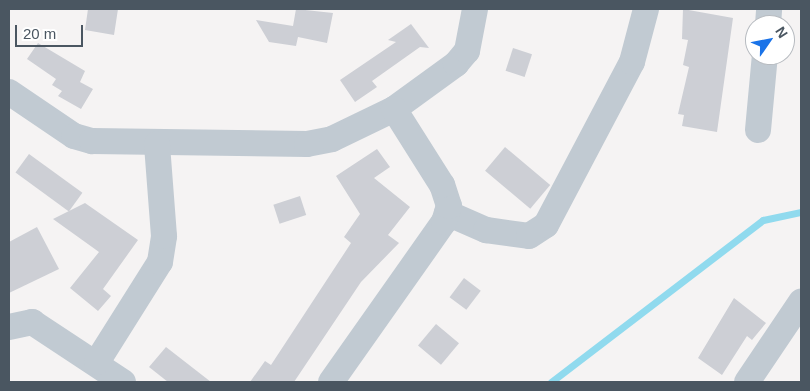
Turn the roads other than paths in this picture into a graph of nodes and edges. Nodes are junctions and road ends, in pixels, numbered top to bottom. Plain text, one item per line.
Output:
1 (475, 9) edge
2 (646, 9) edge
3 (764, 65) edge
4 (9, 92) edge
5 (394, 109) junction
6 (758, 130) dead end
7 (157, 144) junction
8 (447, 213) junction
9 (801, 302) edge
10 (9, 327) edge
11 (97, 362) junction
12 (123, 382) edge
13 (331, 382) edge
14 (747, 382) edge

1 - 5 street
2 - 8 street
3 - 6 street
4 - 7 street
5 - 7 street
5 - 8 street
7 - 11 street
8 - 13 street
9 - 14 street
10 - 11 street
11 - 12 street

